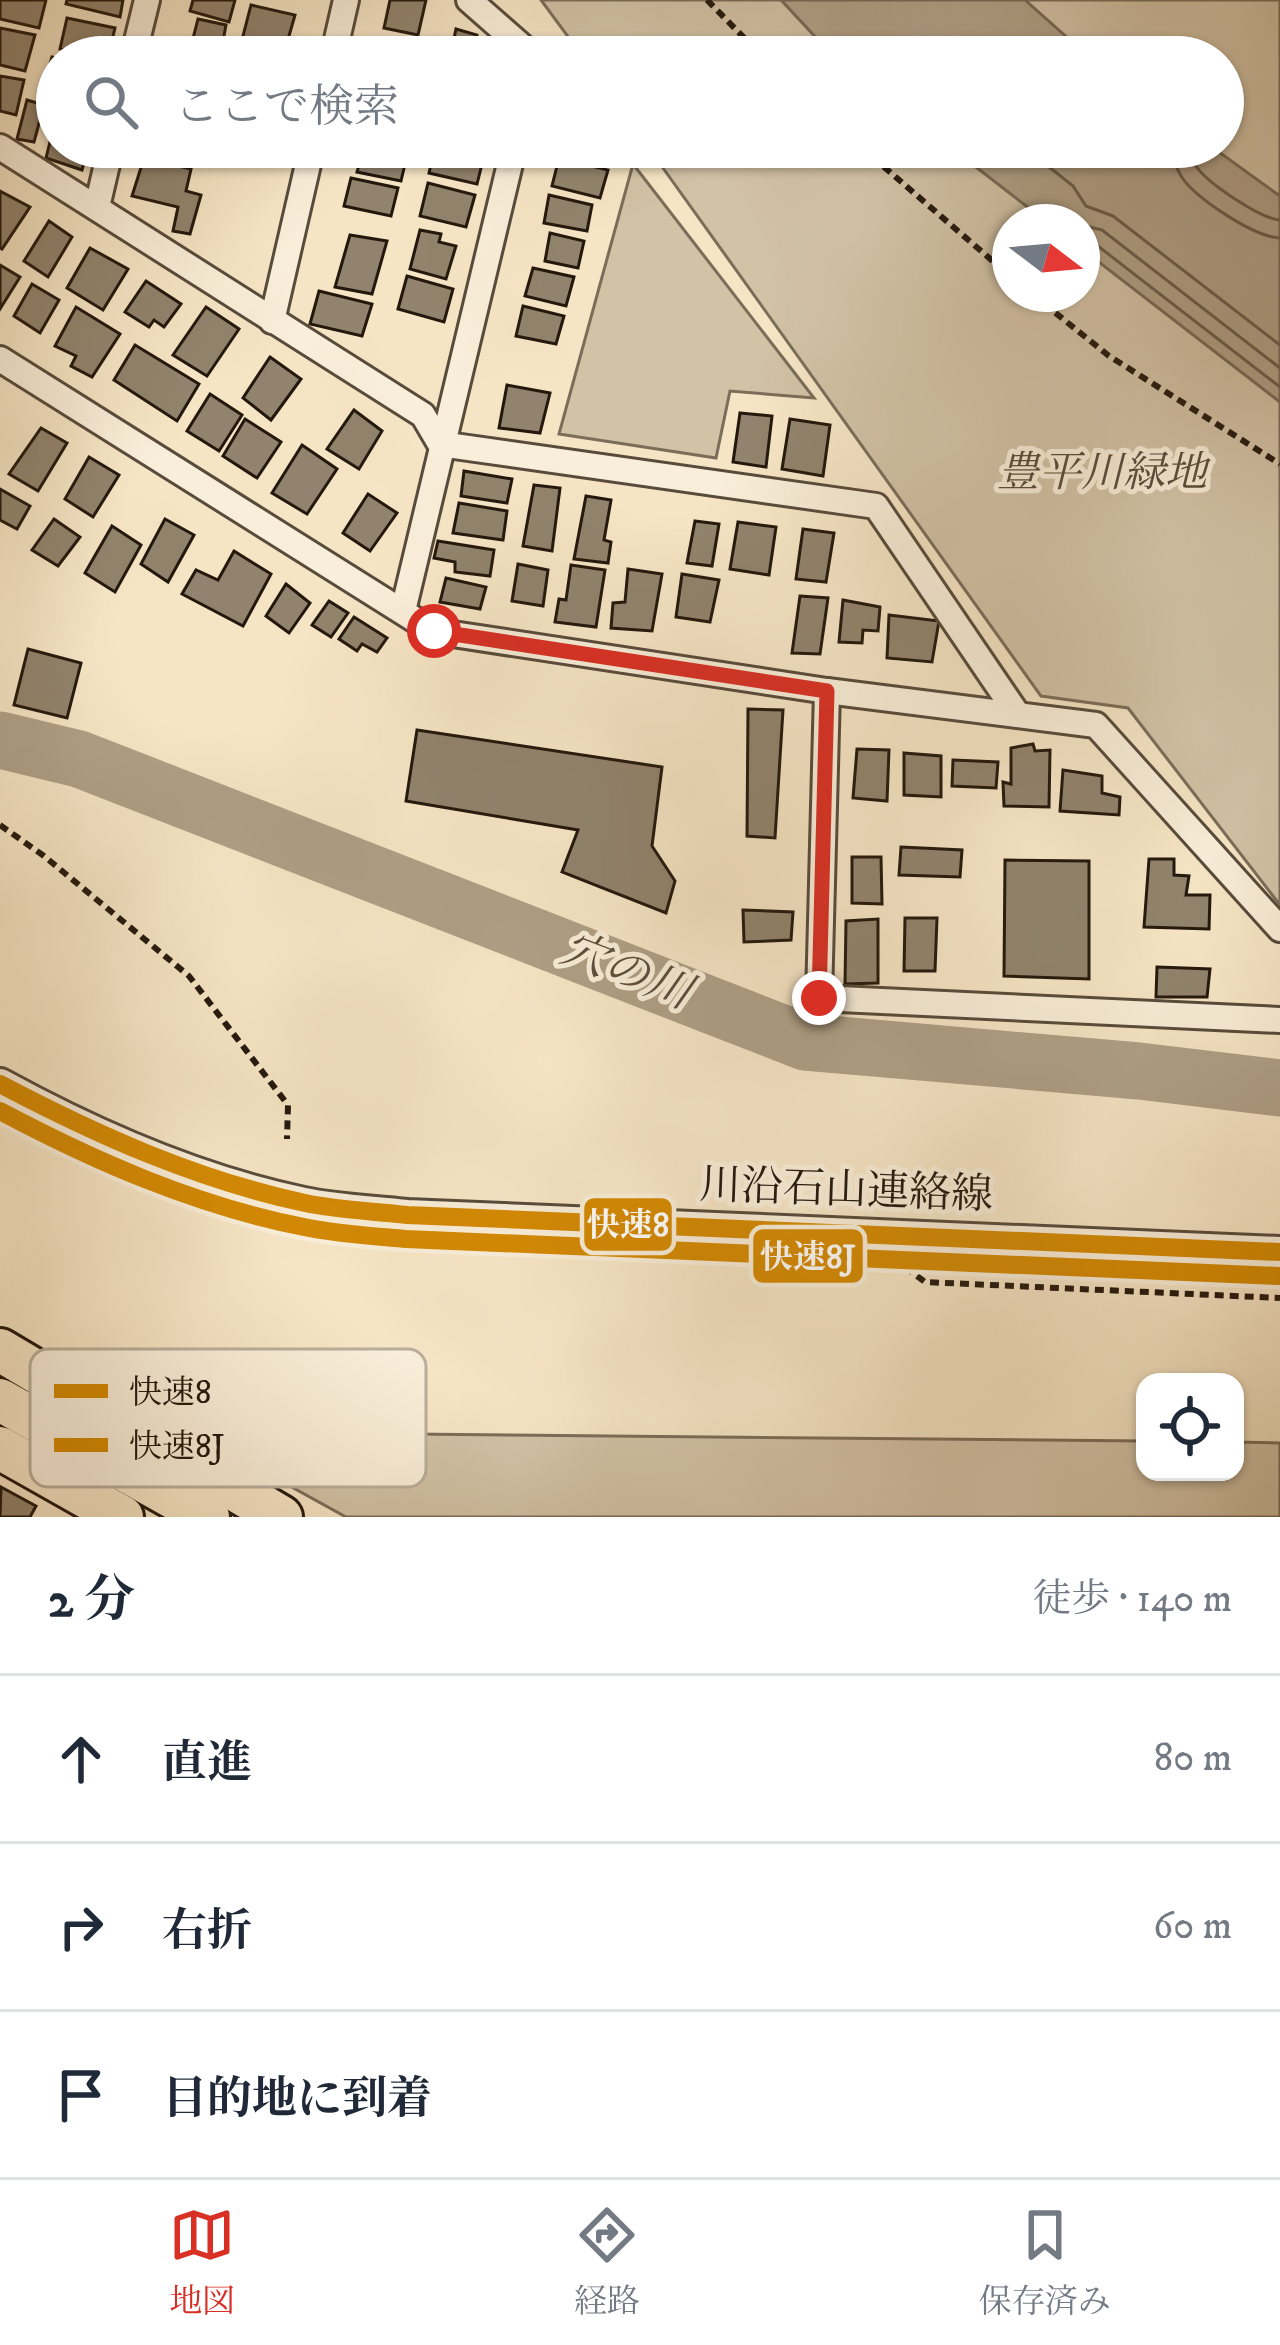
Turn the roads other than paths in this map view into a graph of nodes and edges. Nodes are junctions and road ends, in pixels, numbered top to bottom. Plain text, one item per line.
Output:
1 (147, 0) edge
2 (346, 0) edge
3 (469, 0) edge
4 (138, 36) edge
5 (338, 36) edge
6 (510, 36) edge
7 (0, 147) edge
8 (106, 168) edge
9 (307, 168) edge
10 (509, 168) edge
11 (97, 207) junction
12 (272, 321) junction
13 (0, 359) edge
14 (440, 444) junction
15 (403, 611) junction
16 (827, 691) junction
17 (1018, 716) junction
18 (1280, 928) edge
19 (1280, 1020) edge
20 (0, 1084) edge
21 (1280, 1252) edge
22 (0, 1350) edge
23 (30, 1368) edge
24 (0, 1400) edge
25 (30, 1417) edge
26 (0, 1448) edge
27 (30, 1465) edge
28 (69, 1487) edge
29 (155, 1487) edge
30 (231, 1487) edge
31 (122, 1517) edge
32 (208, 1517) edge
33 (281, 1517) edge

1 - 4 street
2 - 5 street
3 - 6 street
7 - 11 street
8 - 11 street
9 - 12 street
10 - 14 street
11 - 12 street
12 - 14 street
13 - 15 street
14 - 15 street
14 - 17 street
15 - 16 street
16 - 17 street
16 - 19 street
17 - 18 street
20 - 21 street, 川沿石山連絡線
22 - 23 highway
24 - 25 highway
26 - 27 highway
28 - 31 highway
29 - 32 highway
30 - 33 highway

